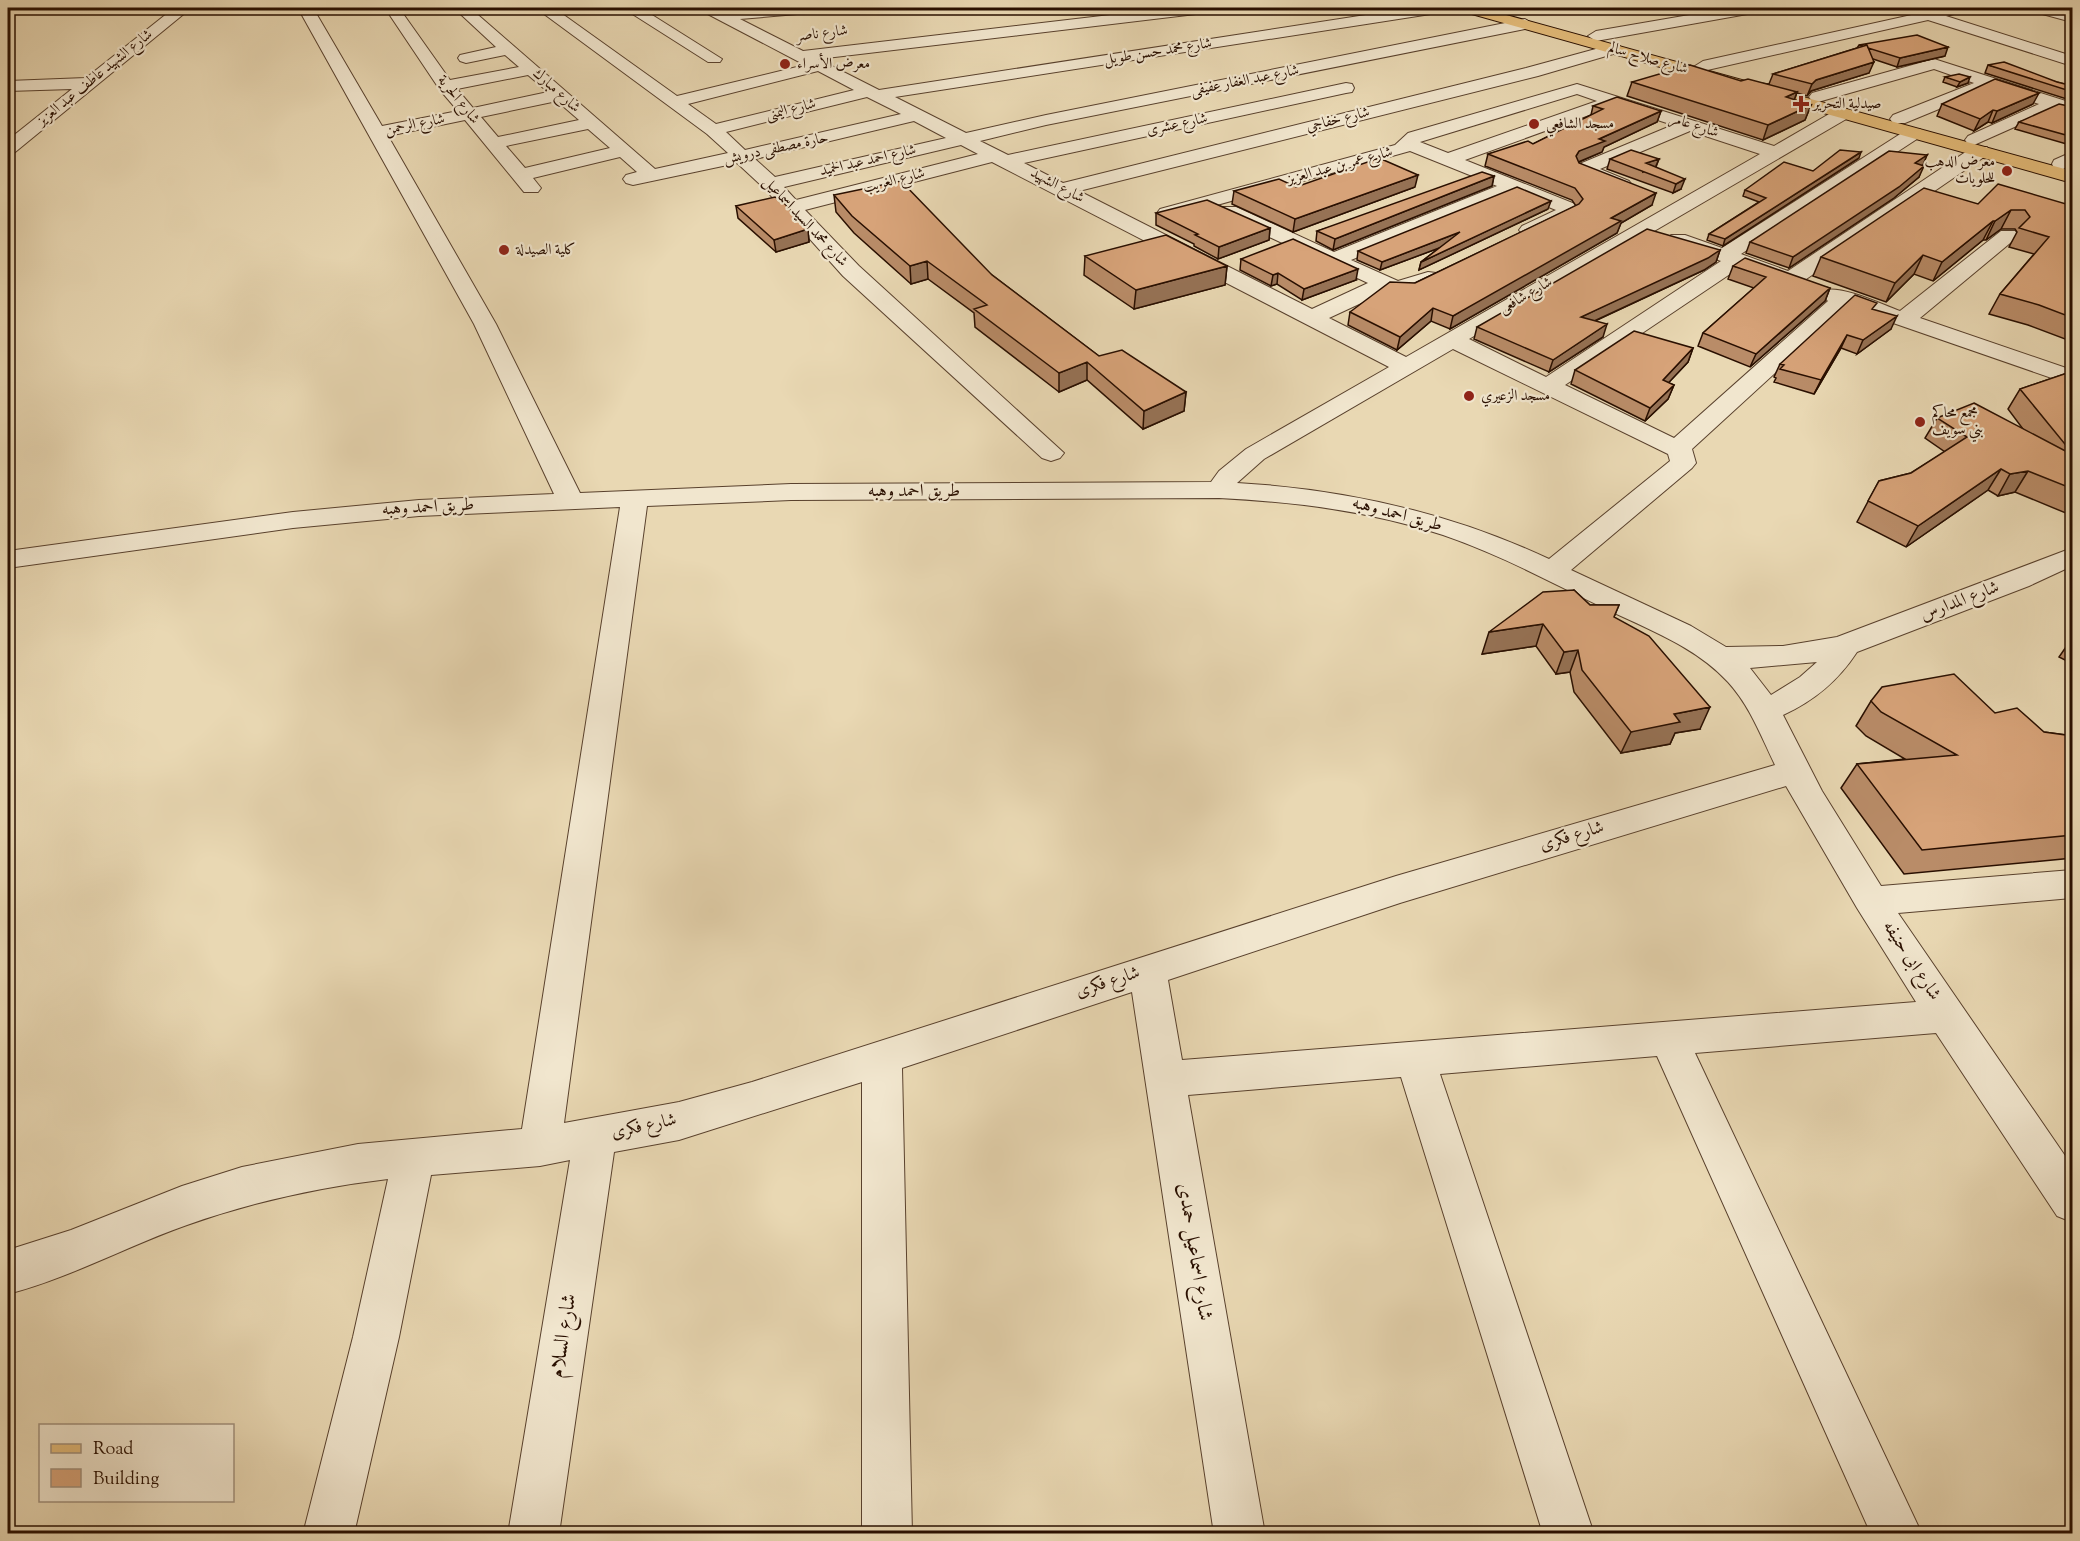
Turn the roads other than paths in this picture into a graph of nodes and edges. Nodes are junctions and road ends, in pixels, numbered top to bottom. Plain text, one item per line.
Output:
1 (183, 8) edge
2 (306, 8) edge
3 (392, 8) edge
4 (462, 8) edge
5 (545, 8) edge
6 (631, 8) edge
7 (809, 8) edge
8 (1204, 8) edge
9 (1437, 8) edge
10 (1466, 8) edge
11 (1501, 8) edge
12 (1753, 8) edge
13 (1904, 8) edge
14 (2036, 8) edge
15 (2073, 8) edge
16 (1968, 9) edge
17 (2054, 13) junction
18 (706, 15) edge
19 (1927, 15) junction
20 (2073, 18) edge
21 (1525, 24) junction
22 (662, 26) junction
23 (1878, 26) junction
24 (1596, 36) junction
25 (803, 37) dead end
26 (1910, 37) edge
27 (768, 40) junction
28 (1614, 49) junction
29 (508, 50) junction
30 (799, 56) junction
31 (466, 58) dead end
32 (714, 59) dead end
33 (2073, 61) edge
34 (820, 66) junction
35 (1703, 66) junction
36 (531, 69) junction
37 (1682, 69) junction
38 (1659, 76) edge
39 (1990, 82) junction
40 (88, 83) junction
41 (8, 86) edge
42 (446, 86) junction
43 (1346, 88) dead end
44 (1580, 89) joint
45 (873, 93) junction
46 (560, 95) junction
47 (1615, 95) junction
48 (1818, 97) junction
49 (674, 102) junction
50 (2055, 103) junction
51 (2073, 109) edge
52 (469, 114) junction
53 (1842, 114) junction
54 (918, 115) junction
55 (1899, 119) junction
56 (591, 123) junction
57 (1689, 124) junction
58 (713, 130) junction
59 (376, 133) junction
60 (1914, 133) junction
61 (965, 138) junction
62 (493, 143) junction
63 (1407, 143) junction
64 (1977, 146) junction
65 (8, 149) edge
66 (623, 151) junction
67 (1774, 152) junction
68 (741, 155) junction
69 (1002, 158) junction
70 (1449, 159) junction
71 (2070, 167) edge
72 (1481, 172) junction
73 (642, 177) joint
74 (771, 184) junction
75 (1448, 184) edge
76 (1515, 186) junction
77 (1062, 189) junction
78 (1640, 191) edge
79 (1208, 202) junction
80 (792, 207) junction
81 (1128, 224) junction
82 (1645, 226) junction
83 (1315, 232) edge
84 (2008, 235) edge
85 (1513, 237) edge
86 (1292, 241) junction
87 (1271, 249) edge
88 (1730, 258) junction
89 (1334, 260) junction
90 (1238, 261) dead end
91 (1450, 267) edge
92 (1216, 270) junction
93 (1791, 279) junction
94 (1386, 284) junction
95 (1844, 298) junction
96 (1310, 318) junction
97 (1904, 319) junction
98 (1452, 340) junction
99 (1406, 366) junction
100 (2073, 378) edge
101 (1548, 386) junction
102 (1677, 449) junction
103 (1051, 453) dead end
104 (1219, 490) junction
105 (635, 499) junction
106 (571, 502) junction
107 (2073, 556) edge
108 (8, 560) edge
109 (1551, 572) junction
110 (1846, 645) junction
111 (1719, 657) junction
112 (1764, 711) junction
113 (1794, 771) junction
114 (2073, 884) edge
115 (1872, 901) junction
116 (1147, 970) junction
117 (1946, 1016) junction
118 (1669, 1040) junction
119 (882, 1057) junction
120 (1415, 1059) junction
121 (1165, 1079) junction
122 (595, 1138) junction
123 (540, 1147) junction
124 (414, 1157) junction
125 (2070, 1194) edge
126 (8, 1272) edge
127 (328, 1533) edge
128 (532, 1533) edge
129 (887, 1533) edge
130 (1240, 1533) edge
131 (1569, 1533) edge
132 (1897, 1533) edge

1 - 40 street, شارع الشهيد عاطف عبد العزيز
2 - 59 street
3 - 42 street, شارع الحرية
4 - 29 street, شارع مبارك
5 - 49 street, شارع محمد السيد اسماعيل
6 - 22 street
7 - 18 street
8 - 30 street
9 - 45 street, شارع محمد حسن طويل
10 - 21 main road, شارع صلاح سالم
11 - 24 main road, شارع صلاح سالم
12 - 24 street
13 - 19 street
14 - 17 street
15 - 17 street
16 - 19 street
17 - 20 street
18 - 22 street
18 - 27 street, شارع الشهيد
19 - 23 street
19 - 33 street
21 - 28 main road, شارع صلاح سالم
21 - 61 street, شارع عبد الغفار عفيفى
22 - 32 street
23 - 26 street
23 - 35 street
24 - 35 main road, شارع صلاح سالم
25 - 27 street, شارع ناصر
27 - 30 street, شارع الشهيد
28 - 37 main road, شارع صلاح سالم
28 - 77 street, شارع خفاجي
29 - 31 street
29 - 36 street, شارع مبارك
30 - 34 street, شارع الشهيد
34 - 45 street, شارع الشهيد
34 - 49 street
35 - 48 main road, شارع صلاح سالم
36 - 42 street
36 - 46 street, شارع مبارك
37 - 38 street
37 - 53 main road, شارع صلاح سالم
39 - 48 street
39 - 50 street
39 - 55 street
40 - 41 street
40 - 65 street, شارع الشهيد عاطف عبد العزيز
42 - 52 street, شارع الحرية
43 - 69 street, شارع عشرى
44 - 47 street, شارع عامر
44 - 63 street, شارع عمر بن عبد العزيز
45 - 54 street, شارع الشهيد
45 - 58 street, شارع اليمنى
46 - 52 street, شارع الرحمن
46 - 56 street, شارع مبارك
47 - 57 street, شارع عامر
47 - 70 street
48 - 55 main road, شارع صلاح سالم
49 - 58 street, شارع محمد السيد اسماعيل
50 - 51 street
50 - 64 street
52 - 59 street, شارع الرحمن
52 - 62 street, شارع الحرية
53 - 60 main road, شارع صلاح سالم
53 - 67 street, شارع شافعى
54 - 61 street, شارع الشهيد
54 - 68 street, حارة مصطفى درويش
55 - 64 main road, شارع صلاح سالم
56 - 62 street
56 - 66 street, شارع مبارك
57 - 67 street, شارع عامر
57 - 78 street
58 - 68 street, شارع محمد السيد اسماعيل
59 - 106 street
60 - 64 main road, شارع صلاح سالم
60 - 88 street
61 - 69 street, شارع الشهيد
61 - 74 street, شارع احمد عبد الحميد
62 - 66 street, شارع الحرية
63 - 70 street
63 - 79 street, شارع عمر بن عبد العزيز
64 - 71 main road, شارع صلاح سالم
64 - 93 street
66 - 73 street, شارع مبارك
67 - 82 street, شارع شافعى
68 - 73 street, حارة مصطفى درويش
68 - 74 street, شارع محمد السيد اسماعيل
69 - 77 street, شارع الشهيد
69 - 80 street, شارع الغريب
70 - 72 street
72 - 75 street
72 - 76 street
74 - 80 street, شارع محمد السيد اسماعيل
76 - 85 street
76 - 89 street
77 - 81 street, شارع الشهيد
79 - 81 street, شارع عمر بن عبد العزيز
79 - 86 street
80 - 103 street, شارع محمد السيد اسماعيل
81 - 92 street, شارع الشهيد
82 - 88 street
82 - 98 street, شارع شافعى
83 - 86 street
84 - 97 street
86 - 87 street
86 - 89 street
88 - 93 street
88 - 101 street
89 - 94 street
90 - 92 street
91 - 94 street
92 - 96 street, شارع الشهيد
93 - 95 street
94 - 96 street
95 - 97 street
95 - 102 street
96 - 99 street, شارع الشهيد
97 - 100 street
98 - 99 street, شارع شافعى
98 - 101 street
99 - 104 street, شارع شافعى
101 - 102 street
102 - 109 street
104 - 105 street, طريق احمد وهبه
104 - 109 street, طريق احمد وهبه
105 - 106 street, طريق احمد وهبه
105 - 123 street
106 - 108 street, طريق احمد وهبه
107 - 110 street, شارع المدارس
109 - 111 street, طريق احمد وهبه
110 - 111 street, شارع المدارس
110 - 112 street
111 - 112 street, طريق احمد وهبه
112 - 113 street, شارع ابى حنيفه
113 - 115 street, شارع ابى حنيفه
113 - 116 street, شارع فكرى
114 - 115 street
115 - 117 street, شارع ابى حنيفه
116 - 119 street, شارع فكرى
116 - 121 street, شارع اسماعيل حمدى
117 - 118 street
117 - 125 street, شارع ابى حنيفه
118 - 120 street
118 - 132 street
119 - 122 street, شارع فكرى
119 - 129 street
120 - 121 street
120 - 131 street
121 - 130 street, شارع اسماعيل حمدى
122 - 123 street, شارع فكرى
122 - 128 street, شارع السلام
123 - 124 street, شارع فكرى
124 - 126 street, شارع فكرى
124 - 127 street

